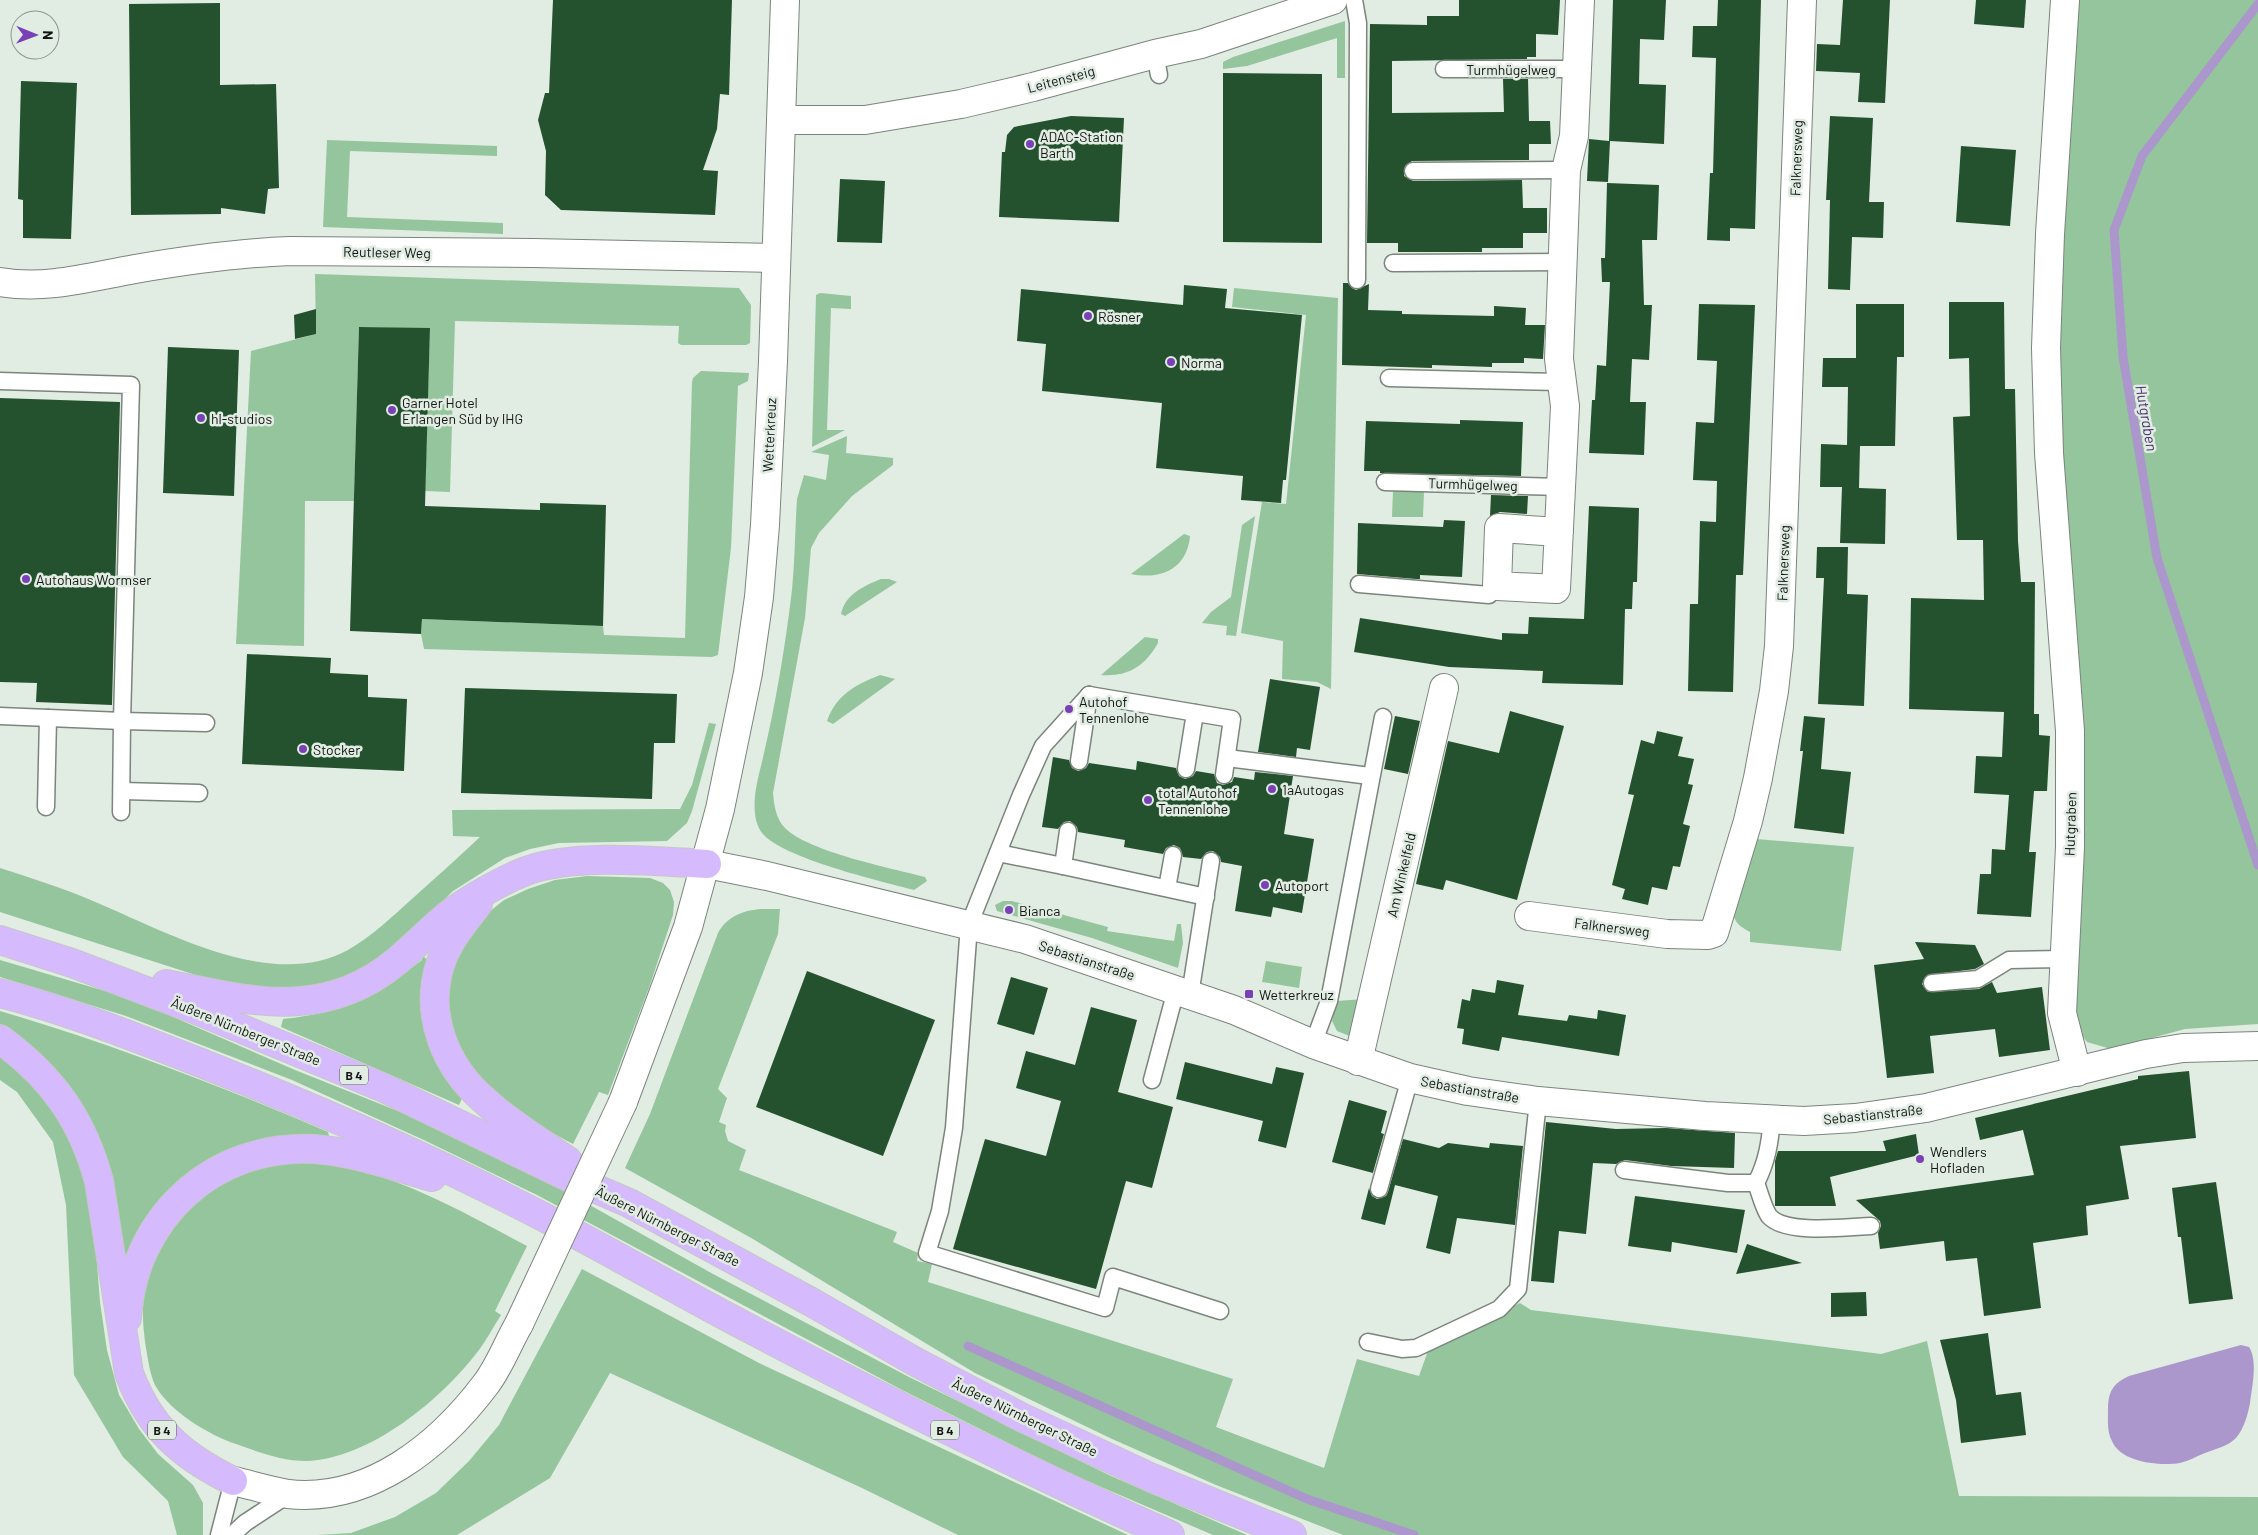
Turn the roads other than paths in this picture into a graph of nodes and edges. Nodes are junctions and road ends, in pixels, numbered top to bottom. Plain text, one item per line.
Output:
1 (784, 0) edge
2 (1334, 0) edge
3 (1354, 0) edge
4 (1580, 0) edge
5 (1802, 0) edge
6 (2065, 0) edge
7 (1444, 69) dead end
8 (1578, 69) junction
9 (781, 120) junction
10 (1413, 170) dead end
11 (1566, 170) junction
12 (776, 258) junction
13 (1563, 262) junction
14 (1393, 264) dead end
15 (1357, 280) dead end
16 (0, 282) edge
17 (1389, 378) dead end
18 (0, 381) edge
19 (1560, 382) junction
20 (1385, 482) dead end
21 (1561, 487) junction
22 (1559, 532) junction
23 (1359, 584) dead end
24 (1497, 586) junction
25 (1444, 688) dead end
26 (1089, 695) junction
27 (1195, 713) junction
28 (0, 716) edge
29 (1383, 717) dead end
30 (48, 718) junction
31 (122, 721) junction
32 (206, 723) dead end
33 (1227, 758) junction
34 (1079, 761) dead end
35 (1186, 769) dead end
36 (1224, 775) dead end
37 (1370, 776) junction
38 (122, 791) junction
39 (199, 793) dead end
40 (46, 806) dead end
41 (121, 812) dead end
42 (1068, 831) dead end
43 (998, 853) junction
44 (1173, 855) dead end
45 (1212, 861) dead end
46 (707, 864) junction
47 (1062, 866) junction
48 (1167, 888) junction
49 (491, 889) junction
50 (1206, 897) junction
51 (1529, 916) dead end
52 (969, 925) junction
53 (0, 940) edge
54 (2063, 959) junction
55 (72, 963) junction
56 (1932, 982) dead end
57 (1183, 992) junction
58 (0, 993) edge
59 (0, 1039) edge
60 (1313, 1044) junction
61 (2258, 1046) edge
62 (1358, 1061) junction
63 (2077, 1072) junction
64 (1410, 1078) junction
65 (1152, 1080) dead end
66 (1538, 1101) junction
67 (1772, 1119) junction
68 (1624, 1170) dead end
69 (1756, 1183) junction
70 (1379, 1190) dead end
71 (629, 1203) junction
72 (518, 1204) junction
73 (1871, 1226) dead end
74 (1220, 1311) dead end
75 (1368, 1342) dead end
76 (126, 1352) junction
77 (233, 1481) junction
78 (288, 1494) junction
79 (219, 1535) edge
80 (232, 1535) edge
81 (1170, 1535) edge
82 (1292, 1535) edge

1 - 9 street, Wetterkreuz
2 - 9 street, Leitensteig
3 - 15 lane
4 - 8 street
5 - 51 street, Falknersweg
6 - 54 street, Hutgraben
7 - 8 lane, Turmhügelweg
8 - 11 street
9 - 12 street, Wetterkreuz
10 - 11 lane
11 - 13 street
12 - 16 street, Reutleser Weg
12 - 46 street, Wetterkreuz
13 - 14 lane
13 - 19 street
17 - 19 lane
18 - 31 lane
19 - 21 street
20 - 21 lane, Turmhügelweg
21 - 22 street
22 - 24 street
22 - 24 street
23 - 24 lane
25 - 62 street, Am Winkelfeld
26 - 27 lane
26 - 34 lane
26 - 43 lane
27 - 33 lane
27 - 35 lane
28 - 30 lane
29 - 37 lane
30 - 31 lane
30 - 40 lane
31 - 32 lane
31 - 38 lane
33 - 36 lane
33 - 37 lane
37 - 60 lane
38 - 39 lane
38 - 41 lane
42 - 47 lane
43 - 47 lane
43 - 52 lane
44 - 48 lane
45 - 50 lane
46 - 49 highway
46 - 52 street, Sebastianstraße
46 - 78 street, Wetterkreuz, bridge
47 - 48 lane
48 - 50 lane
49 - 55 highway
49 - 71 highway
50 - 57 lane
52 - 57 street, Sebastianstraße
52 - 74 lane
53 - 55 highway, Äußere Nürnberger Straße / B 4
54 - 56 lane
54 - 63 street, Hutgraben
55 - 71 highway, Äußere Nürnberger Straße / B 4
57 - 60 street, Sebastianstraße
57 - 65 lane
58 - 72 highway, B 4
59 - 76 highway
60 - 62 street, Sebastianstraße
61 - 63 street, Sebastianstraße
62 - 64 street, Sebastianstraße
63 - 67 street, Sebastianstraße
64 - 66 street, Sebastianstraße
64 - 70 lane
66 - 67 street, Sebastianstraße
66 - 75 lane
67 - 69 lane
68 - 69 lane
69 - 73 lane
71 - 82 highway, Äußere Nürnberger Straße / B 4
72 - 76 highway, B 4
72 - 81 highway, B 4
76 - 77 highway, B 4
77 - 78 street, Wetterkreuz
77 - 79 lane
78 - 80 lane

